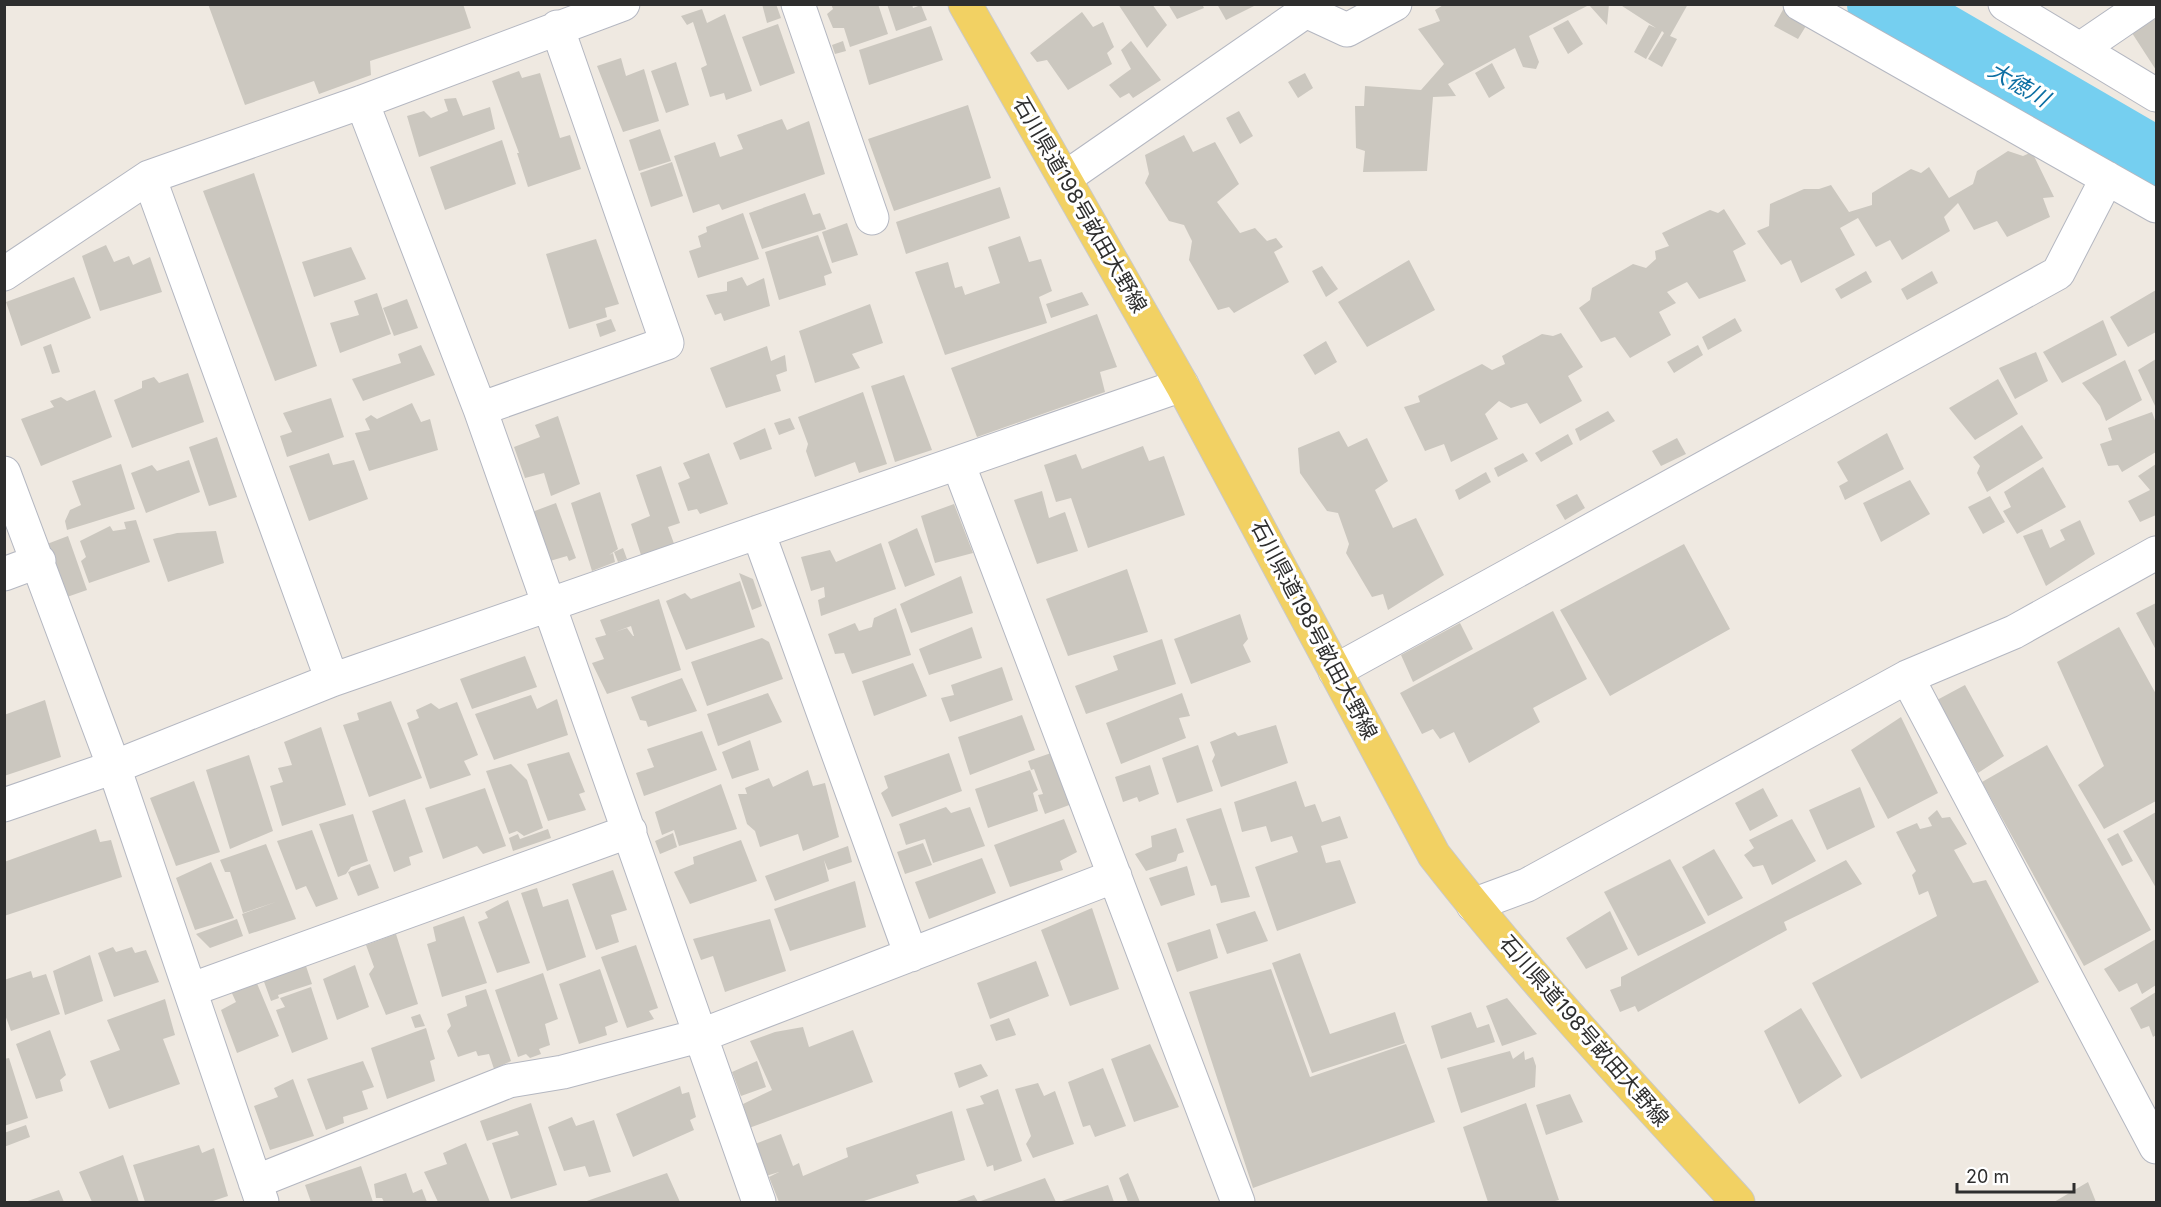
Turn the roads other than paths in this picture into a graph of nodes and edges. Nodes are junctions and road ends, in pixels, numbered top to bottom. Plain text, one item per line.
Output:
1 (623, 4) edge
2 (798, 4) edge
3 (965, 4) edge
4 (1395, 4) edge
5 (1800, 4) edge
6 (2005, 4) edge
7 (2146, 4) edge
8 (1308, 7) edge
9 (557, 27) junction
10 (2080, 49) junction
11 (2157, 95) edge
12 (362, 102) junction
13 (149, 177) junction
14 (1065, 178) junction
15 (2107, 178) junction
16 (2157, 206) edge
17 (872, 218) dead end
18 (4, 274) edge
19 (1182, 385) junction
20 (480, 409) junction
21 (958, 463) junction
22 (4, 473) edge
23 (758, 532) junction
24 (2157, 553) edge
25 (39, 561) junction
26 (4, 574) edge
27 (550, 605) junction
28 (1335, 670) junction
29 (1907, 678) junction
30 (332, 680) junction
31 (114, 767) junction
32 (4, 805) edge
33 (630, 831) junction
34 (1115, 876) junction
35 (1473, 905) junction
36 (910, 955) junction
37 (190, 990) junction
38 (702, 1035) junction
39 (2157, 1147) edge
40 (259, 1192) edge
41 (759, 1203) edge
42 (1238, 1203) edge
43 (1738, 1203) edge

1 - 9 street
2 - 17 street
3 - 14 main road, 石川県道198号畝田大野線
4 - 8 street
5 - 15 street
6 - 10 street
7 - 10 street
8 - 14 street
9 - 12 street
9 - 20 street
10 - 11 street
12 - 13 street
12 - 20 street
13 - 18 street
13 - 30 street
14 - 19 main road, 石川県道198号畝田大野線
15 - 16 street
15 - 28 street
19 - 21 street
19 - 28 main road, 石川県道198号畝田大野線
20 - 27 street
21 - 23 street
21 - 34 street
22 - 25 street
23 - 27 street
23 - 36 street
24 - 29 street
25 - 26 street
25 - 31 street
27 - 30 street
27 - 33 street
28 - 35 main road, 石川県道198号畝田大野線
29 - 35 street
29 - 39 street
30 - 31 street
31 - 32 street
31 - 37 street
33 - 37 street
33 - 38 street
34 - 36 street
34 - 42 street
35 - 43 main road, 石川県道198号畝田大野線
36 - 38 street
37 - 40 street
38 - 40 street
38 - 41 street

